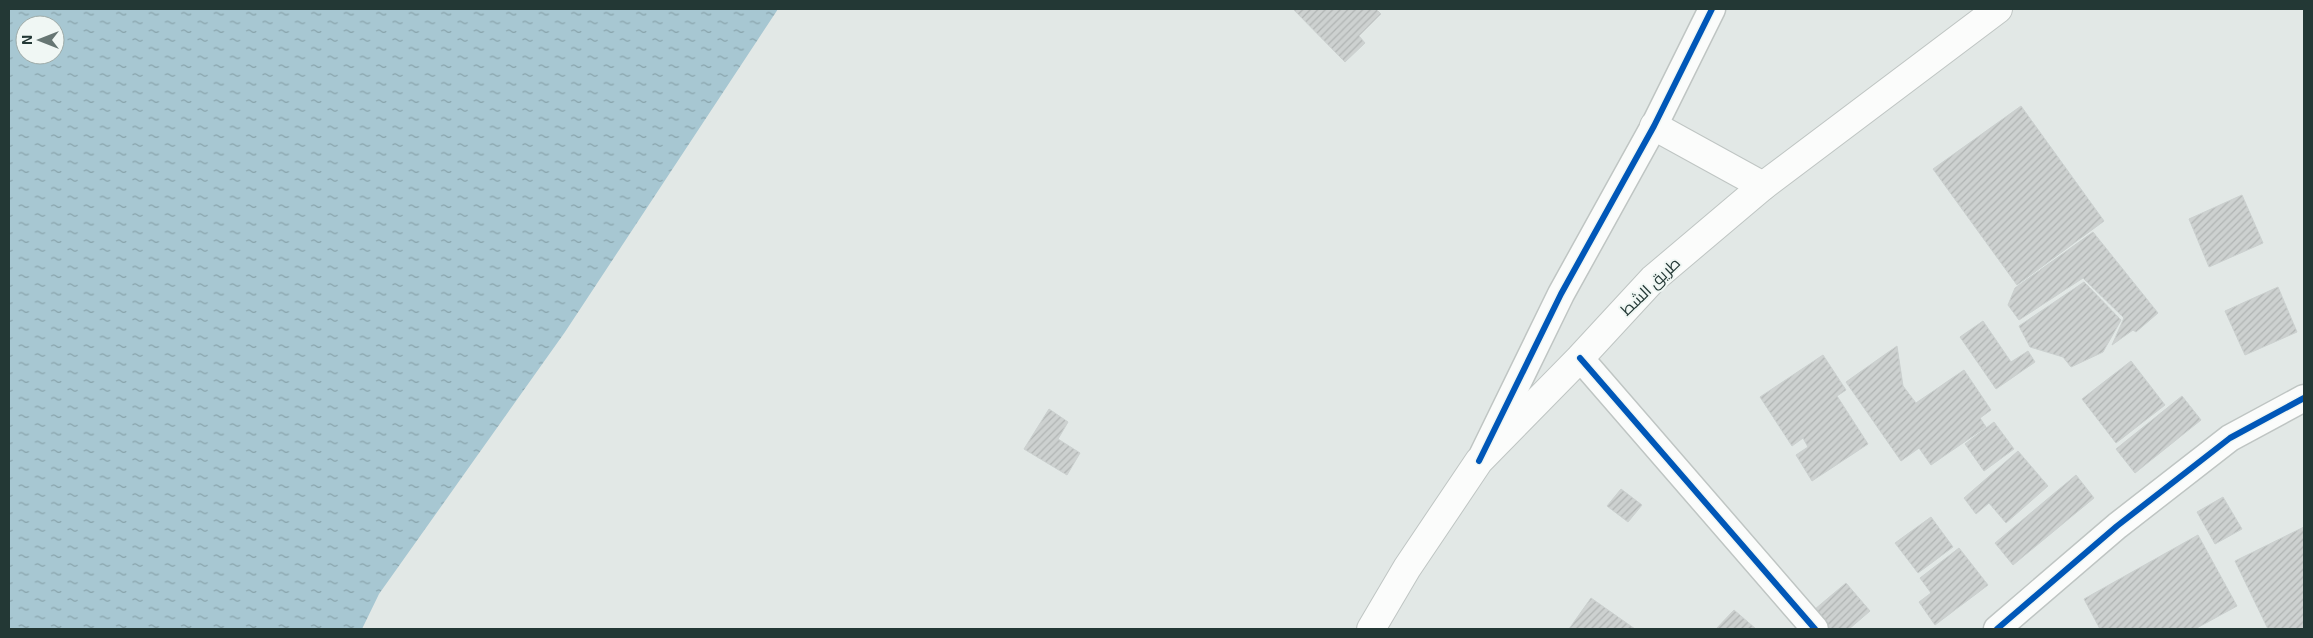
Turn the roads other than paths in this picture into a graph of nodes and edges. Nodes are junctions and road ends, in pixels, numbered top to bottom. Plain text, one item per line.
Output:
1 (1712, 9) edge
2 (1998, 9) edge
3 (1654, 126) junction
4 (1763, 186) junction
5 (1580, 358) junction
6 (2304, 398) edge
7 (1479, 461) junction
8 (1371, 629) edge
9 (1815, 629) edge
10 (1997, 629) edge

1 - 3 street
2 - 4 main road, طريق الشط
3 - 4 main road
3 - 7 street
4 - 5 main road, طريق الشط
5 - 7 main road, طريق الشط
5 - 9 street
6 - 10 street
7 - 8 main road, طريق الشط

